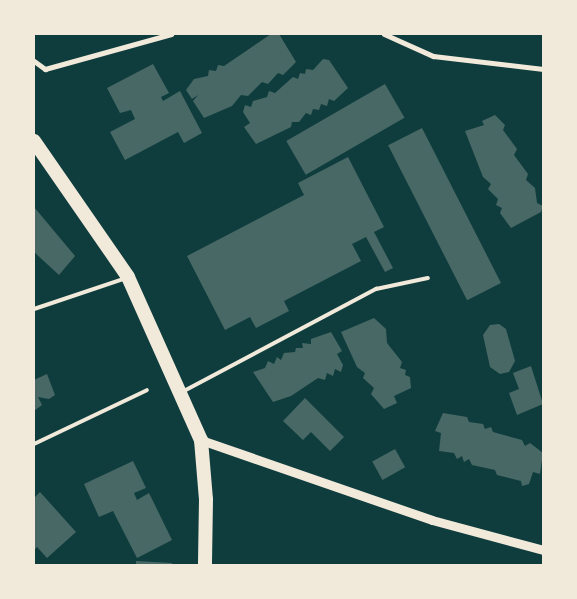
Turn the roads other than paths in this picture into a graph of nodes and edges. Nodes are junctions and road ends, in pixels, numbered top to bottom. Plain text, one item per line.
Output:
1 (171, 34) edge
2 (388, 35) edge
3 (34, 61) edge
4 (543, 69) edge
5 (34, 141) edge
6 (128, 277) junction
7 (428, 278) dead end
8 (34, 309) edge
9 (146, 390) dead end
10 (180, 394) junction
11 (201, 440) junction
12 (34, 444) edge
13 (543, 550) edge
14 (205, 565) edge

1 - 3 street
2 - 4 street
5 - 6 highway
6 - 8 lane
6 - 10 highway
7 - 10 lane
9 - 12 lane
10 - 11 highway
11 - 13 street
11 - 14 highway

